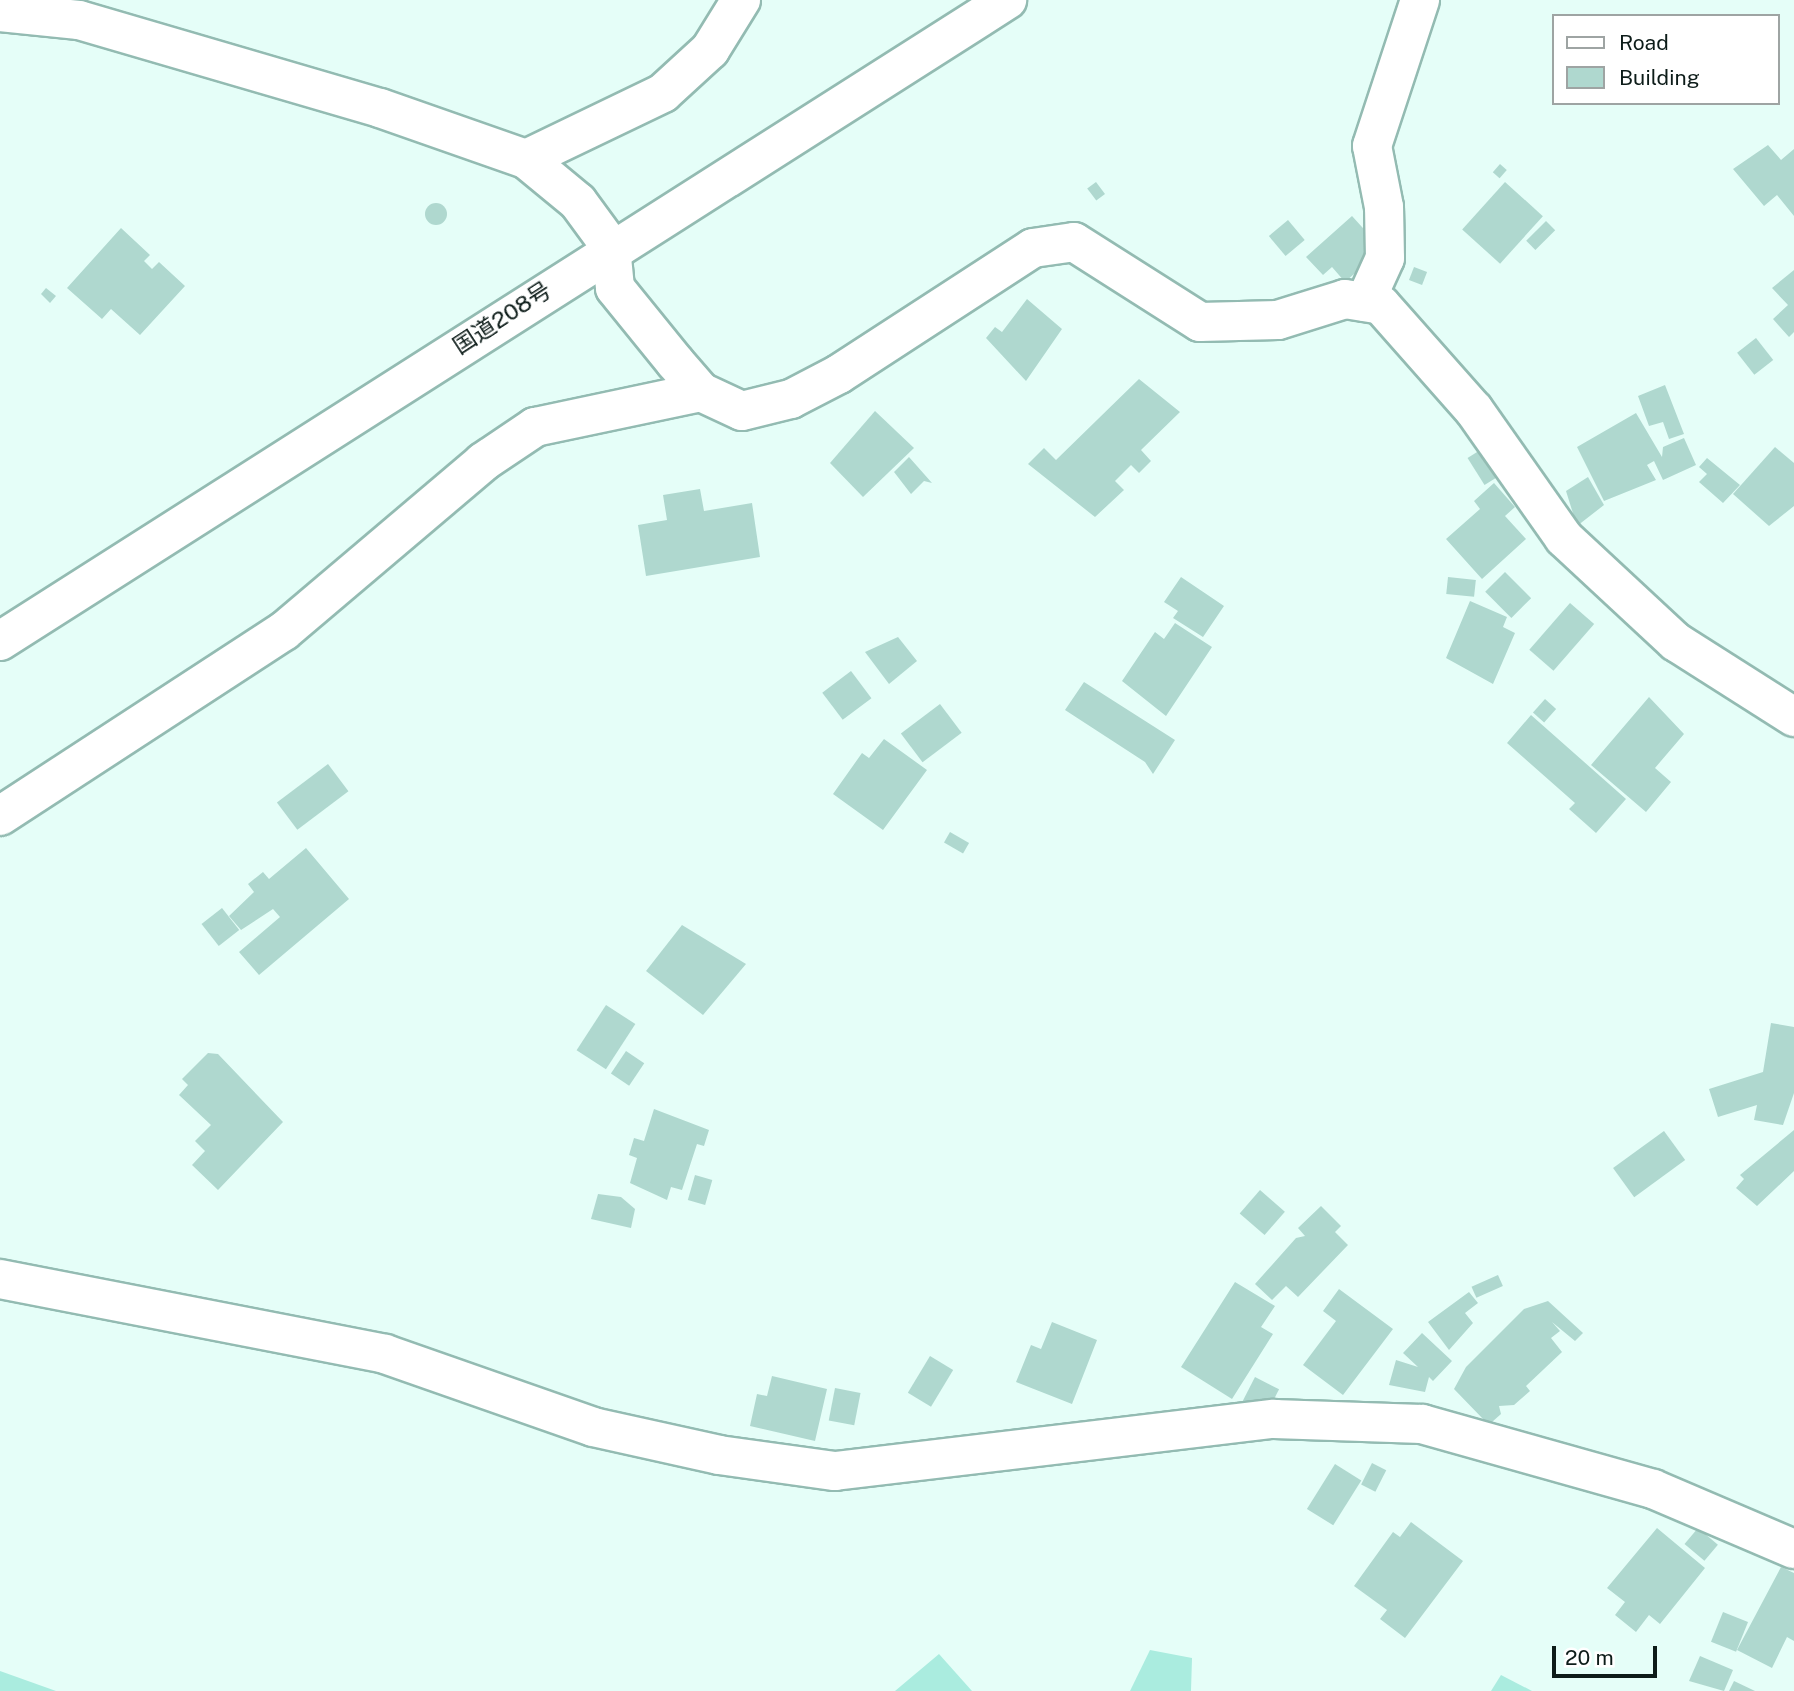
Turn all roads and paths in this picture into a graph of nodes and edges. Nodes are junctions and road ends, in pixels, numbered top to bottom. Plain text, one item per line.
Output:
1 (741, 0) edge
2 (1007, 0) edge
3 (1420, 0) edge
4 (0, 12) edge
5 (526, 159) junction
6 (611, 247) junction
7 (1365, 302) junction
8 (701, 392) junction
9 (0, 641) edge
10 (1794, 718) edge
11 (0, 816) edge
12 (0, 1279) edge
13 (1794, 1549) edge

1 - 5 main road
2 - 6 main road, 国道208号
3 - 7 main road
4 - 5 main road
5 - 6 main road
6 - 8 main road
6 - 9 main road, 国道208号
7 - 8 main road
7 - 10 main road
8 - 11 main road
12 - 13 main road

